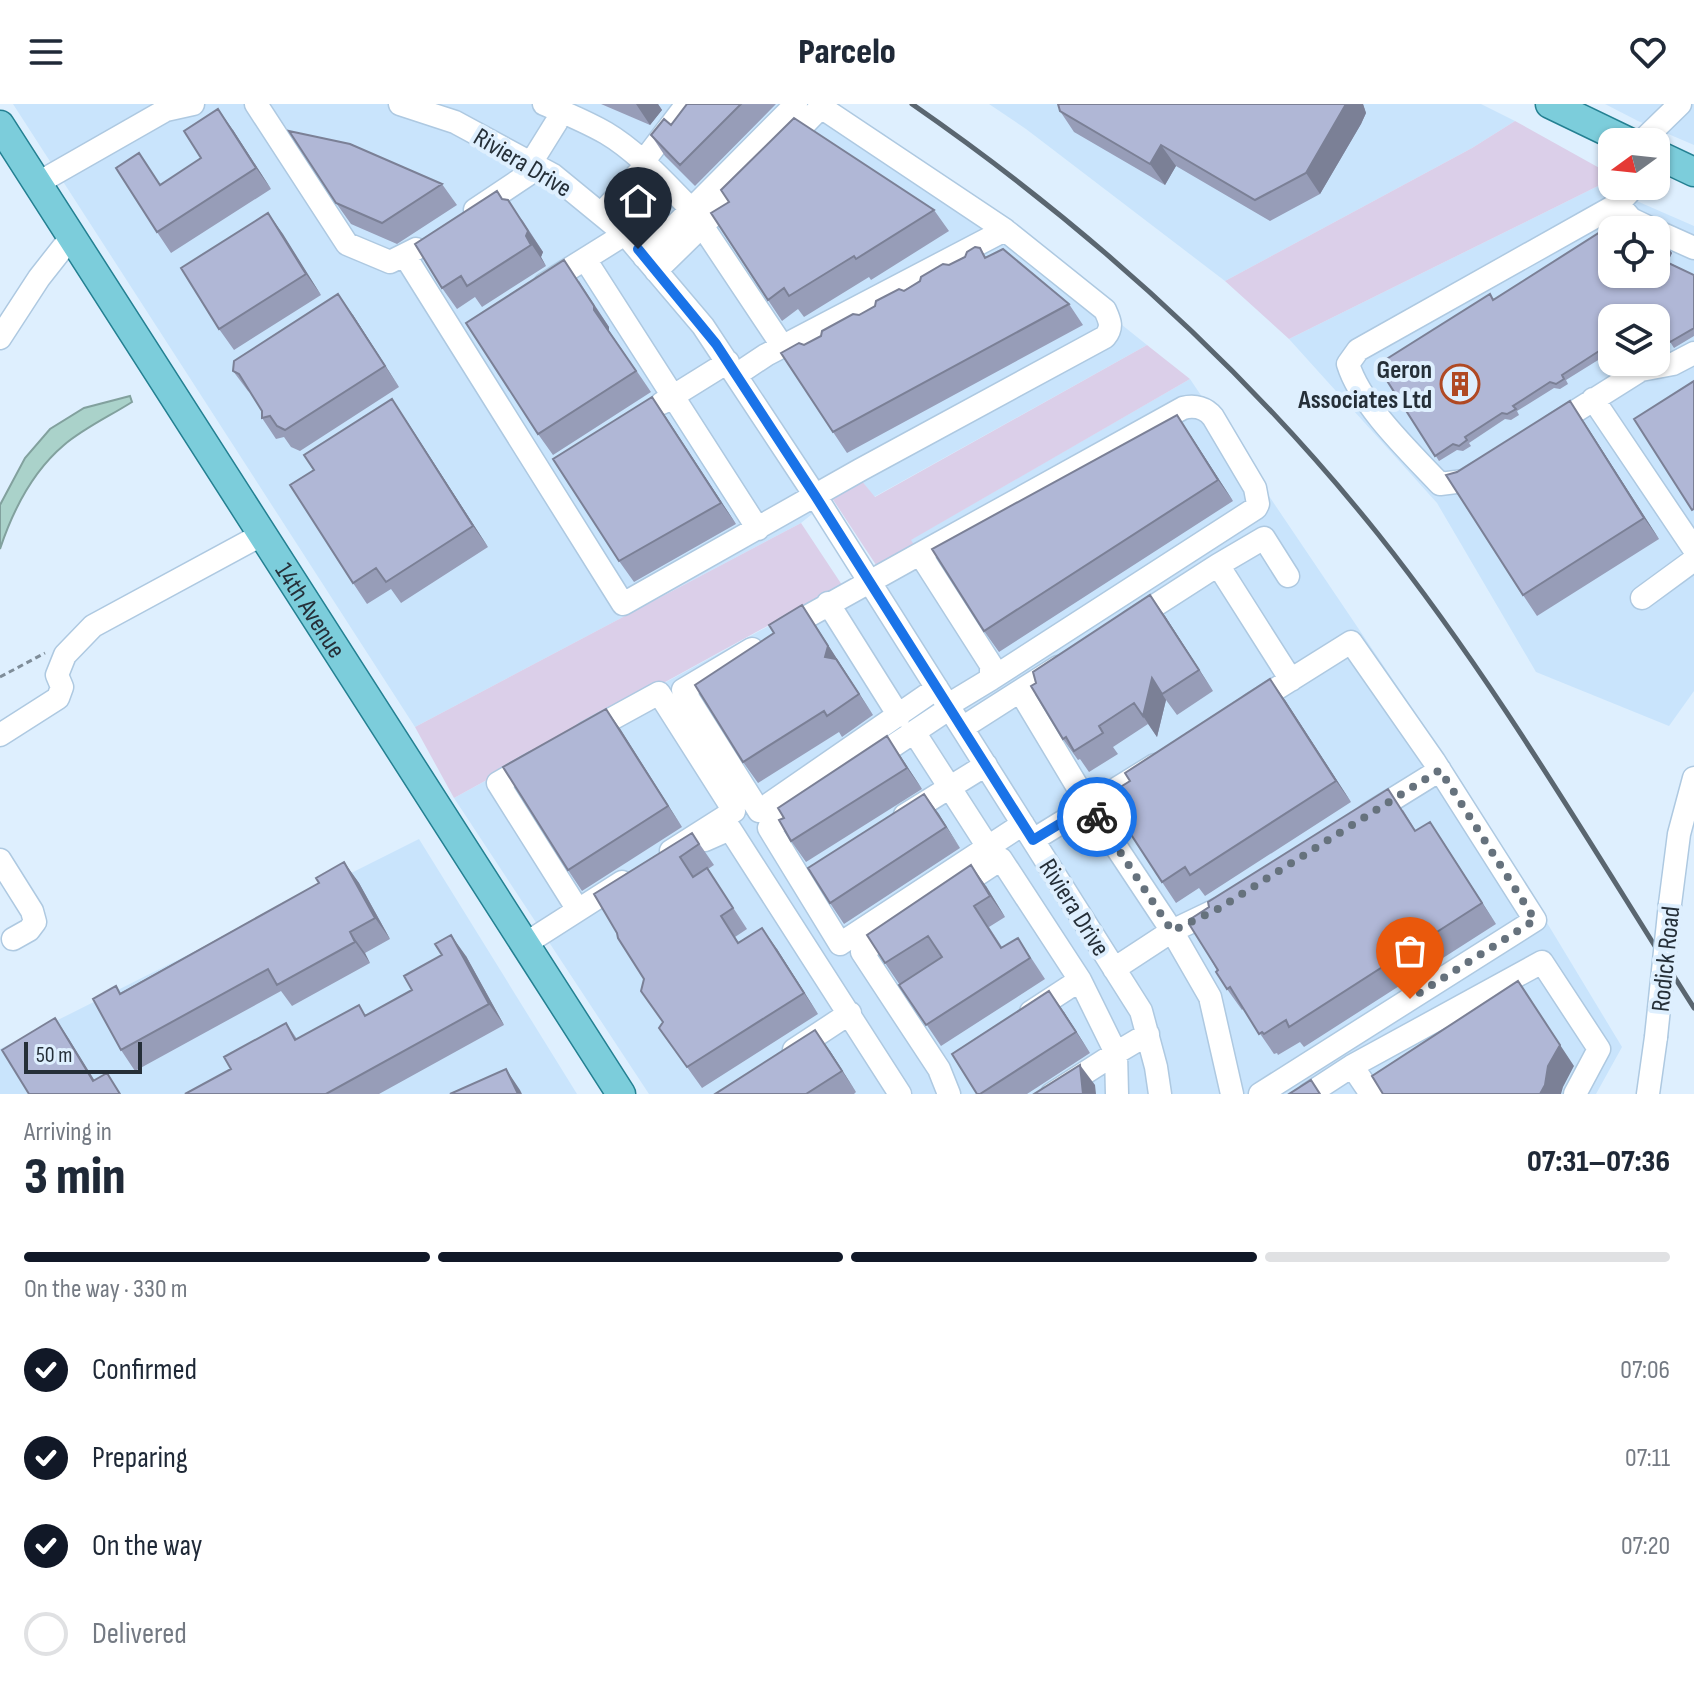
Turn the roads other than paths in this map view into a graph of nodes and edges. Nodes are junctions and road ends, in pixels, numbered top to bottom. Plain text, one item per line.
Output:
1 (193, 104) edge
2 (256, 104) edge
3 (400, 104) edge
4 (544, 104) edge
5 (687, 104) edge
6 (796, 104) edge
7 (1550, 104) edge
8 (1680, 104) edge
9 (819, 105) edge
10 (569, 111) edge
11 (0, 125) edge
12 (1600, 128) edge
13 (1666, 128) edge
14 (1670, 160) edge
15 (644, 163) junction
16 (539, 167) junction
17 (1694, 172) edge
18 (38, 183) junction
19 (1622, 200) edge
20 (1618, 204) junction
21 (601, 214) junction
22 (1628, 216) edge
23 (697, 218) junction
24 (1005, 230) junction
25 (625, 234) junction
26 (72, 236) junction
27 (1670, 237) edge
28 (1694, 248) edge
29 (405, 256) junction
30 (585, 259) junction
31 (650, 264) junction
32 (521, 299) edge
33 (482, 324) edge
34 (0, 338) edge
35 (456, 340) junction
36 (783, 347) junction
37 (1694, 353) edge
38 (732, 368) junction
39 (674, 396) junction
40 (1593, 399) junction
41 (648, 413) edge
42 (1529, 440) edge
43 (1503, 456) edge
44 (816, 497) junction
45 (758, 529) junction
46 (263, 534) junction
47 (1694, 549) edge
48 (916, 556) junction
49 (1694, 560) edge
50 (1218, 565) junction
51 (1288, 576) dead end
52 (870, 581) junction
53 (1642, 598) dead end
54 (828, 603) junction
55 (1112, 633) edge
56 (1073, 658) edge
57 (991, 679) junction
58 (1291, 680) junction
59 (1020, 691) junction
60 (945, 700) junction
61 (1239, 713) edge
62 (907, 724) junction
63 (962, 728) junction
64 (0, 735) edge
65 (1173, 753) edge
66 (986, 765) junction
67 (1440, 770) junction
68 (1694, 778) edge
69 (950, 787) junction
70 (1089, 806) junction
71 (889, 826) edge
72 (1348, 827) edge
73 (1028, 832) junction
74 (988, 847) junction
75 (0, 860) edge
76 (652, 868) junction
77 (1231, 900) edge
78 (582, 914) junction
79 (1172, 931) junction
80 (13, 939) dead end
81 (525, 944) junction
82 (1114, 969) junction
83 (1080, 980) junction
84 (850, 1013) junction
85 (1016, 1021) edge
86 (1148, 1034) junction
87 (1116, 1053) junction
88 (775, 1062) edge
89 (1352, 1066) junction
90 (890, 1090) edge
91 (621, 1094) edge
92 (949, 1094) edge
93 (1052, 1094) edge
94 (1117, 1094) edge
95 (1160, 1094) edge
96 (1232, 1094) edge
97 (1260, 1094) edge
98 (1309, 1094) edge
99 (1371, 1094) edge
100 (1575, 1094) edge
101 (1648, 1094) edge

1 - 18 street
2 - 29 street
3 - 16 street, Riviera Drive
4 - 10 street
5 - 15 street
6 - 23 street
7 - 12 main road
8 - 13 street
9 - 23 street
9 - 24 street
10 - 15 street
10 - 16 street
11 - 18 main road, 14th Avenue
14 - 17 main road
15 - 21 street
15 - 23 street
16 - 21 street, Riviera Drive
16 - 29 street
18 - 26 main road, 14th Avenue
19 - 20 street
20 - 22 street
20 - 43 street
21 - 25 street, Riviera Drive
23 - 31 street
23 - 36 street
24 - 36 street
24 - 44 street
25 - 30 street
25 - 31 street, Riviera Drive
26 - 34 street
26 - 46 main road, 14th Avenue
27 - 28 street
29 - 35 street
30 - 32 street
30 - 39 street
31 - 38 street, Riviera Drive
33 - 35 street
35 - 45 street
36 - 38 street
37 - 40 street
38 - 39 street
38 - 44 street, Riviera Drive
39 - 41 street
39 - 45 street
40 - 42 street
40 - 47 street
44 - 45 street
44 - 52 street, Riviera Drive
46 - 64 street
46 - 81 main road, 14th Avenue
48 - 52 street
48 - 57 street
48 - 57 street
49 - 53 street
50 - 51 street
50 - 55 street
50 - 58 street
52 - 54 street
52 - 60 street, Riviera Drive
54 - 62 street
54 - 62 street
56 - 59 street
57 - 60 street
58 - 61 street
58 - 67 street
59 - 63 street
59 - 70 street
60 - 62 street
60 - 63 street, Riviera Drive
62 - 69 street
62 - 74 street
63 - 66 street, Riviera Drive
65 - 70 street
66 - 69 street
66 - 73 street, Riviera Drive
67 - 72 street
67 - 97 street
68 - 101 street, Rodick Road, bridge
69 - 71 street
69 - 74 street
70 - 73 street
70 - 79 street
73 - 74 street
73 - 82 street, Riviera Drive
75 - 80 street
76 - 78 street
76 - 78 street
76 - 84 street
77 - 79 street
78 - 81 street
79 - 82 street
79 - 96 street
81 - 91 main road, 14th Avenue
82 - 86 street, Riviera Drive
83 - 85 street
83 - 87 street
83 - 92 street
84 - 88 street
84 - 90 street
86 - 87 street
86 - 95 street, Riviera Drive
87 - 93 street
87 - 94 street
89 - 98 street
89 - 99 street
89 - 100 street

